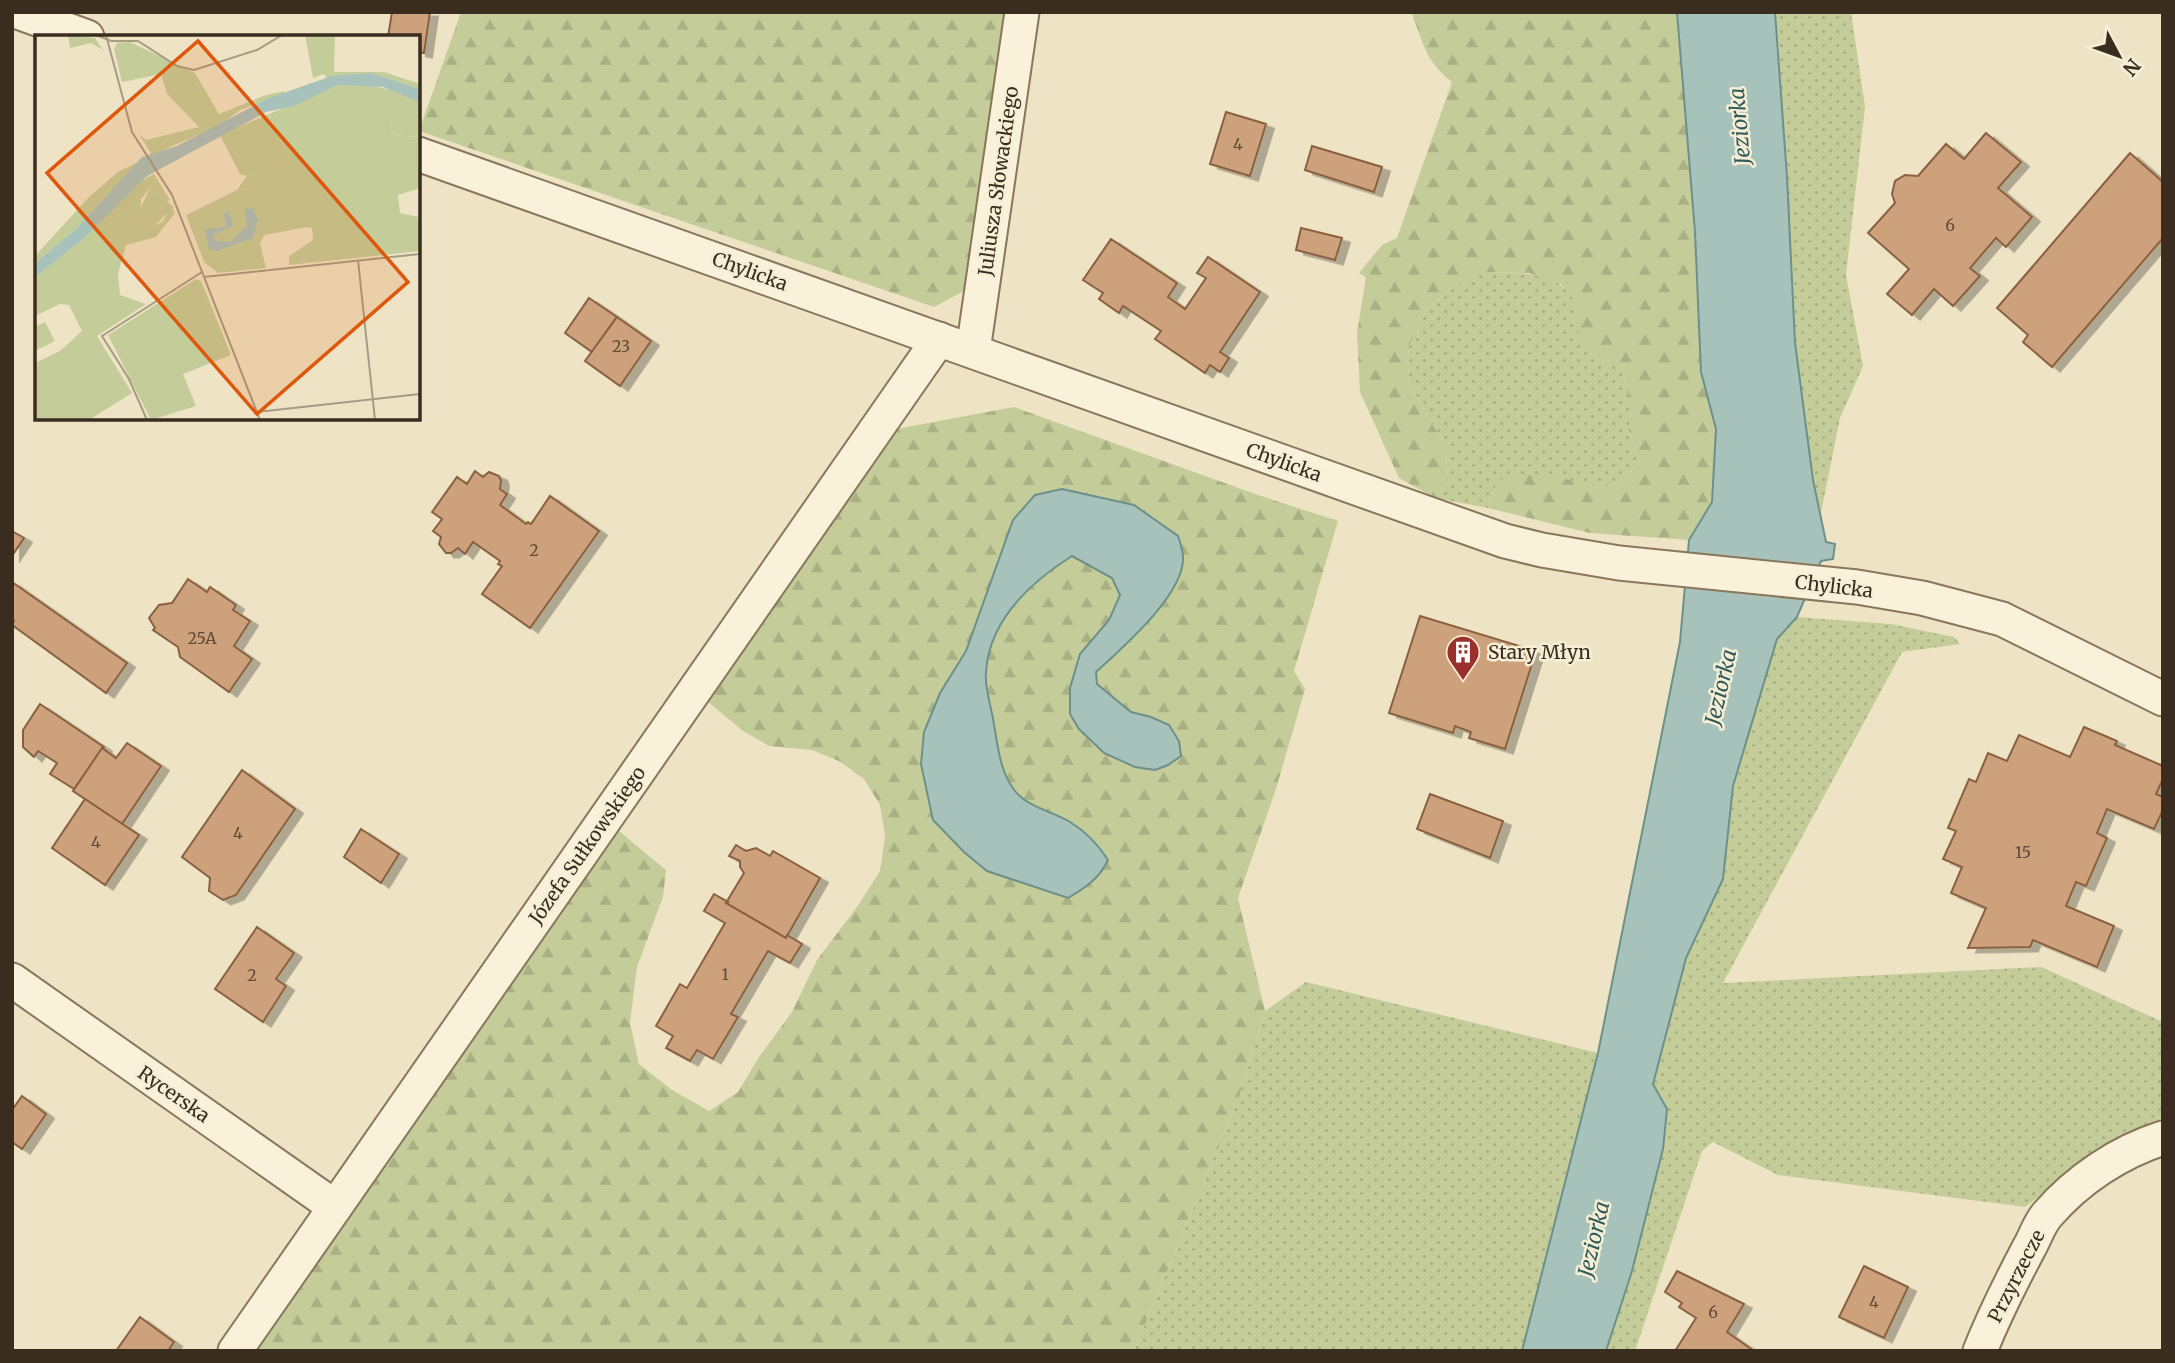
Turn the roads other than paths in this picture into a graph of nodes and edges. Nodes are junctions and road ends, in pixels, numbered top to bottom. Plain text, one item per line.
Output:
1 (18, 12) edge
2 (1023, 12) edge
3 (81, 35) edge
4 (420, 155) edge
5 (939, 339) junction
6 (973, 351) junction
7 (2163, 699) edge
8 (12, 980) edge
9 (2163, 1138) edge
10 (335, 1207) junction
11 (235, 1351) edge
12 (1980, 1351) edge

1 - 3 street
2 - 6 street, Juliusza Słowackiego
4 - 5 street, Chylicka
5 - 6 street, Chylicka
5 - 10 street, Józefa Sułkowskiego
6 - 7 street, Chylicka
8 - 10 street, Rycerska
9 - 12 street, Przyrzecze
10 - 11 street, Józefa Sułkowskiego

